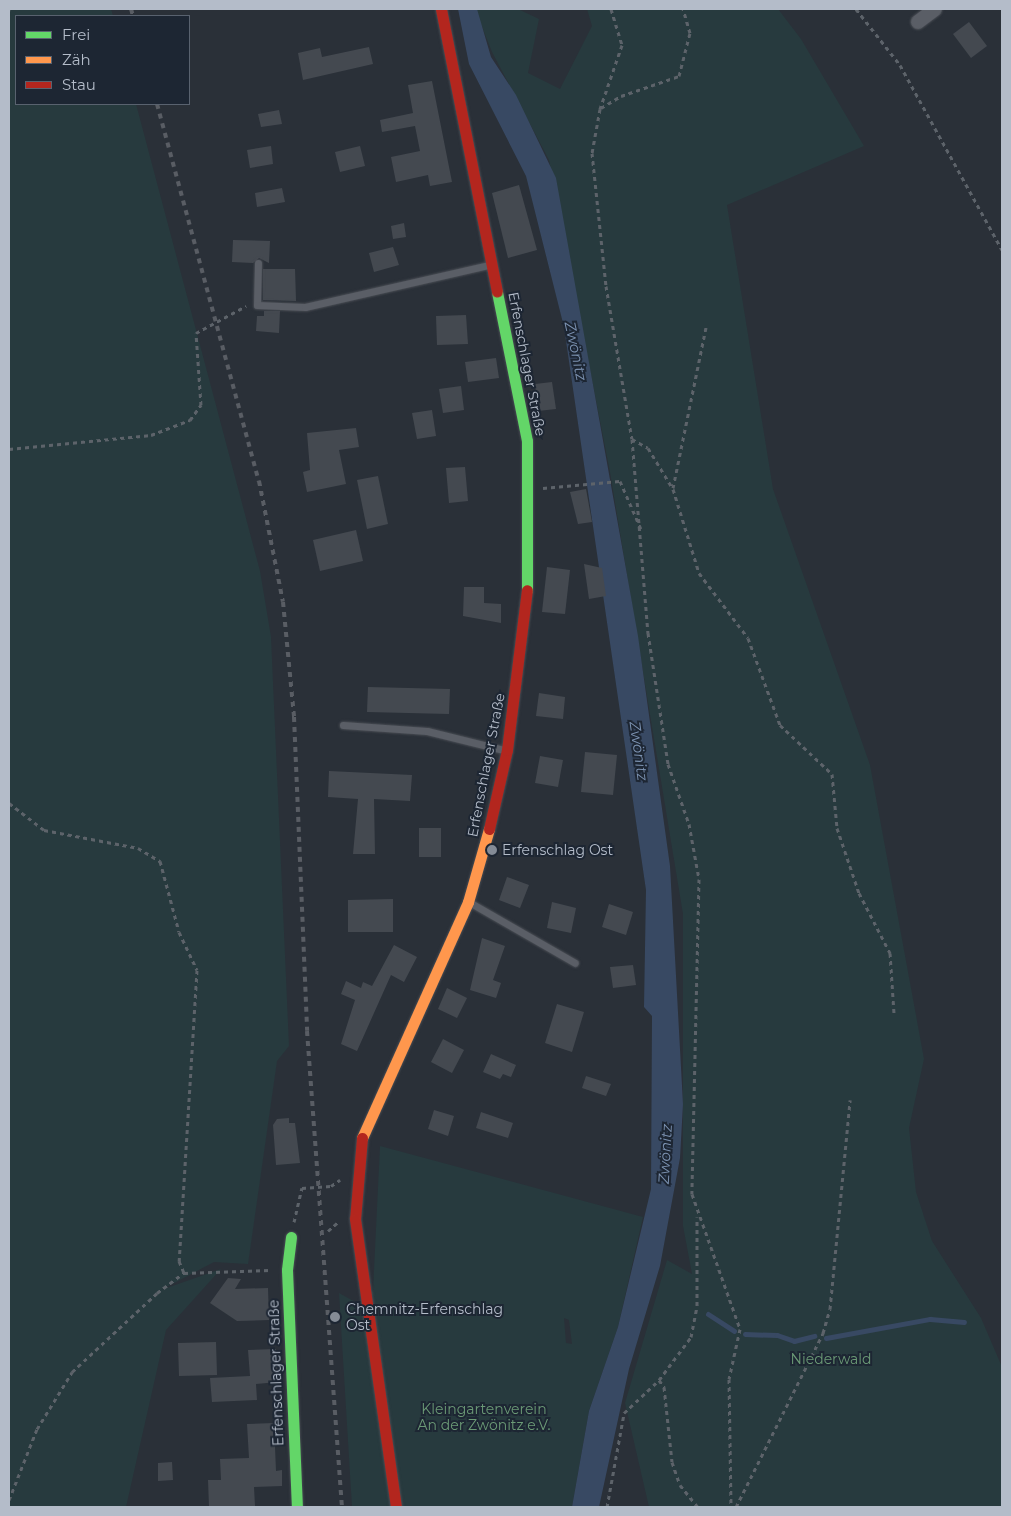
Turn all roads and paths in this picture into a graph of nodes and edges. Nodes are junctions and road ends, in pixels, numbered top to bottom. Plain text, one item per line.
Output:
1 (441, 9) edge
2 (611, 9) edge
3 (683, 9) edge
4 (856, 9) edge
5 (935, 9) edge
6 (918, 22) dead end
7 (600, 109) junction
8 (1002, 250) edge
9 (258, 263) dead end
10 (492, 264) junction
11 (257, 305) junction
12 (706, 327) dead end
13 (632, 439) junction
14 (9, 449) edge
15 (531, 489) junction
16 (673, 489) junction
17 (642, 532) junction
18 (343, 725) dead end
19 (507, 750) junction
20 (9, 803) edge
21 (468, 902) junction
22 (575, 963) dead end
23 (894, 1013) dead end
24 (850, 1100) dead end
25 (341, 1173) dead end
26 (342, 1216) dead end
27 (698, 1216) junction
28 (328, 1231) dead end
29 (291, 1237) joint
30 (287, 1270) junction
31 (184, 1273) junction
32 (659, 1380) junction
33 (9, 1500) edge
34 (297, 1507) edge
35 (396, 1507) edge
36 (607, 1507) edge
37 (698, 1507) edge
38 (731, 1507) edge
39 (736, 1507) edge

1 - 10 main road, Erfenschlager Straße
2 - 7 path
3 - 7 path
4 - 8 path
5 - 6 street
7 - 13 path
9 - 11 lane
10 - 11 lane
10 - 15 main road, Erfenschlager Straße
11 - 14 path
12 - 16 path
13 - 16 path
13 - 17 path
15 - 17 path
15 - 19 main road, Erfenschlager Straße
16 - 23 path
17 - 27 path
18 - 19 lane
19 - 21 main road, Erfenschlager Straße
20 - 31 path
21 - 22 lane
21 - 35 main road, Erfenschlager Straße
24 - 39 path
25 - 29 path
26 - 28 path
27 - 32 path
27 - 38 path
29 - 30 main road, Erfenschlager Straße
30 - 31 path
30 - 34 main road, Erfenschlager Straße
31 - 33 path
32 - 36 path
32 - 37 path

